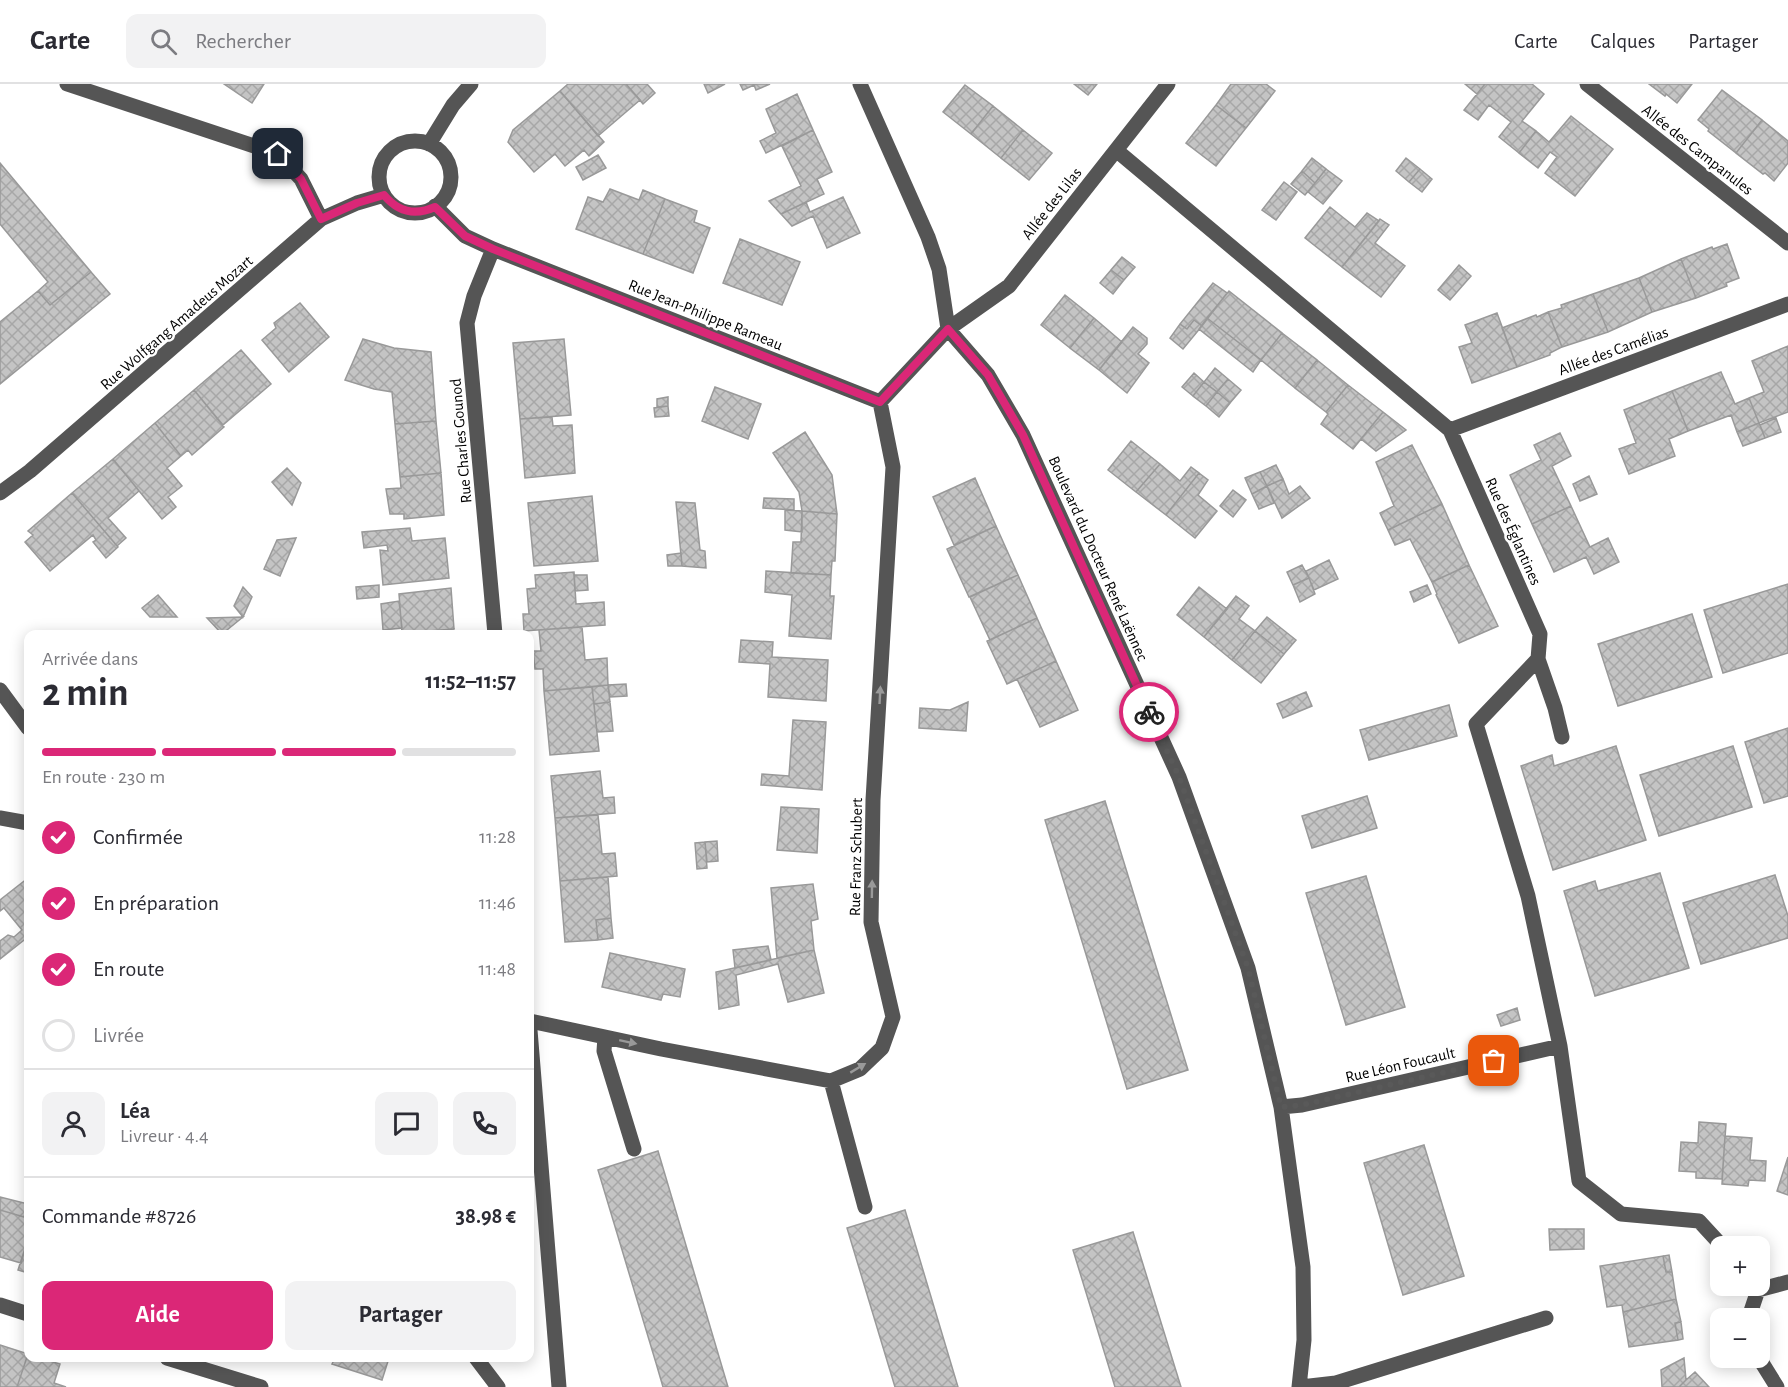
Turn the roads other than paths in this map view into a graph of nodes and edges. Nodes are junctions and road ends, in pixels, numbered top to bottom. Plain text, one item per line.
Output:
1 (68, 84) edge
2 (471, 84) edge
3 (860, 84) edge
4 (1168, 84) edge
5 (1587, 84) edge
6 (429, 144) junction
7 (1116, 150) junction
8 (384, 195) junction
9 (435, 207) junction
10 (321, 219) junction
11 (1788, 243) edge
12 (493, 249) junction
13 (1788, 304) edge
14 (948, 329) junction
15 (880, 402) junction
16 (1450, 430) junction
17 (0, 494) edge
18 (495, 630) edge
19 (1538, 659) junction
20 (0, 690) edge
21 (24, 723) edge
22 (1562, 737) dead end
23 (0, 818) edge
24 (24, 822) edge
25 (534, 1022) edge
26 (605, 1037) junction
27 (1560, 1046) junction
28 (534, 1079) edge
29 (831, 1081) junction
30 (1281, 1107) junction
31 (634, 1149) dead end
32 (865, 1207) dead end
33 (1713, 1236) edge
34 (1788, 1282) edge
35 (1770, 1285) edge
36 (0, 1305) edge
37 (24, 1313) edge
38 (1546, 1318) dead end
39 (177, 1362) edge
40 (479, 1362) edge
41 (1765, 1368) edge
42 (233, 1383) edge
43 (261, 1387) edge
44 (498, 1387) edge
45 (559, 1387) edge
46 (1300, 1387) edge
47 (1777, 1387) edge

1 - 10 street
2 - 6 street
3 - 14 street
4 - 7 street, Allée des Lilas
5 - 11 street, Allée des Campanules
6 - 8 street
6 - 9 street
7 - 14 street, Allée des Lilas
7 - 16 street, Rue des Églantines
8 - 9 street
8 - 10 street, Rue Wolfgang Amadeus Mozart
9 - 12 street, Rue Jean-Philippe Rameau
10 - 17 street, Rue Wolfgang Amadeus Mozart
12 - 15 street, Rue Jean-Philippe Rameau
12 - 18 street, Rue Charles Gounod
13 - 16 street, Allée des Camélias
14 - 15 street
14 - 30 street, Boulevard du Docteur René Laënnec
29 -> 15 street, Rue Franz Schubert
16 - 19 street, Rue des Églantines
19 - 22 street, Rue des Églantines
19 - 27 street
20 - 21 street
23 - 24 street
25 - 26 street
26 -> 29 street
26 - 31 street
27 - 30 street, Rue Léon Foucault
27 - 33 street
28 - 45 street
29 - 32 street
30 - 46 street, Boulevard du Docteur René Laënnec
34 - 35 street
36 - 37 street
38 - 46 street
39 - 42 street
40 - 44 street
41 - 47 street
42 - 43 street

